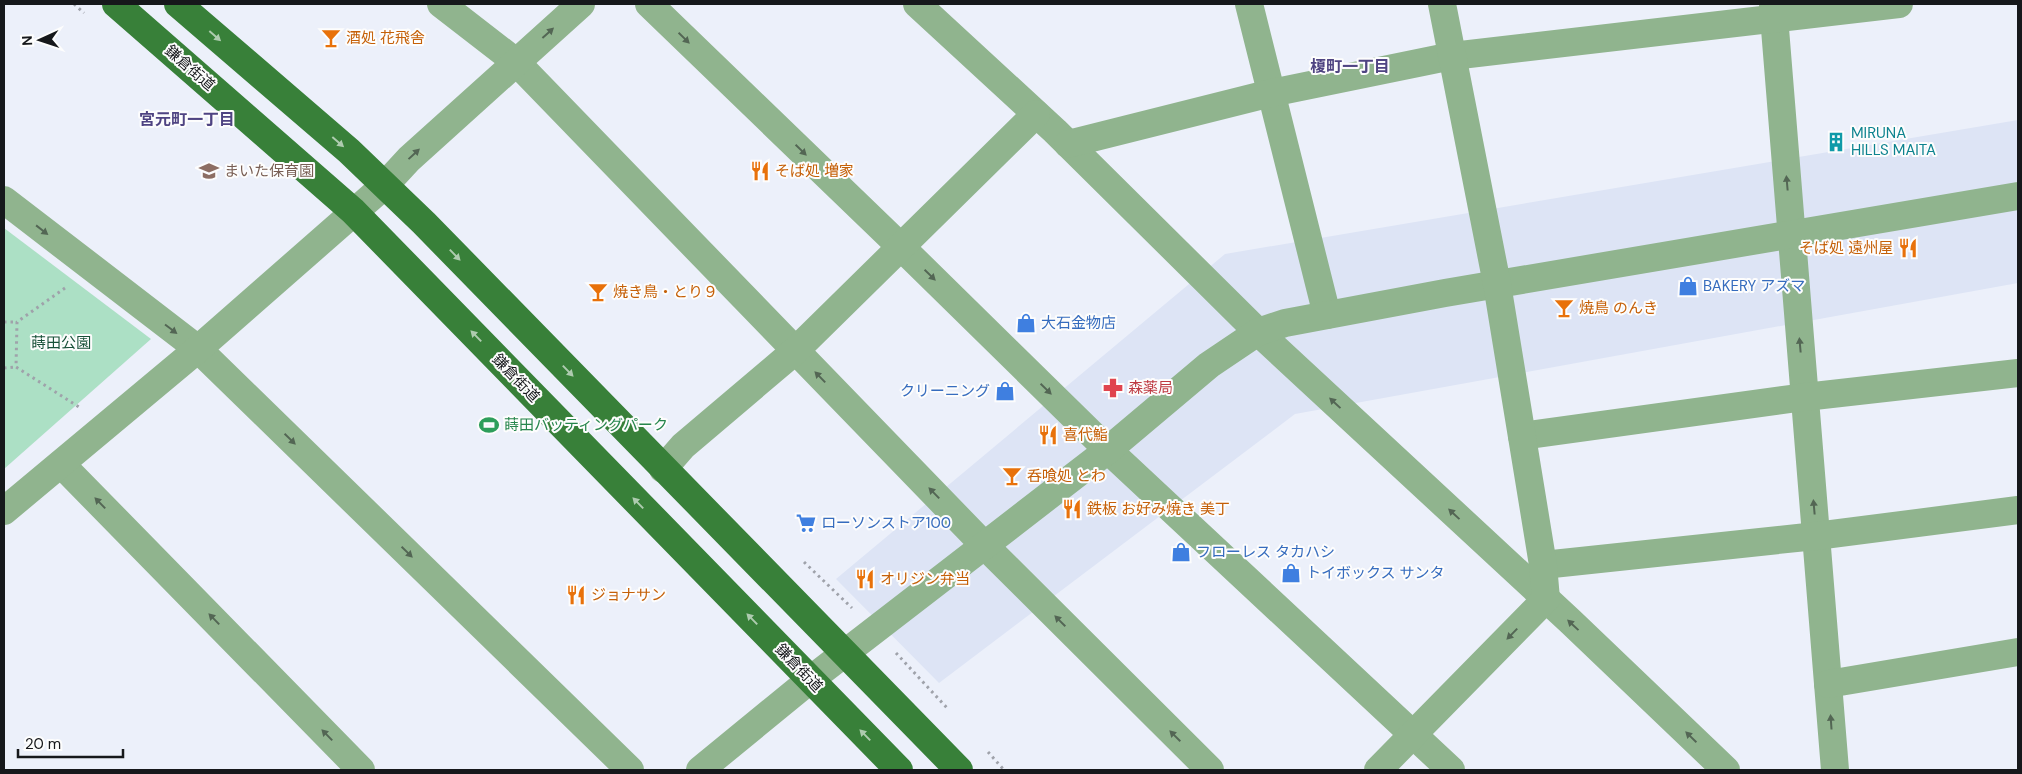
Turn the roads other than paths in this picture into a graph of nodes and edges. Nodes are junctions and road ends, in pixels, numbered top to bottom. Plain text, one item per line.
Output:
1 (116, 4) edge
2 (178, 4) edge
3 (442, 4) edge
4 (581, 4) edge
5 (648, 4) edge
6 (921, 4) edge
7 (1249, 4) edge
8 (1442, 4) edge
9 (1899, 4) edge
10 (1774, 10) edge
11 (1452, 56) junction
12 (516, 62) junction
13 (1271, 93) junction
14 (1036, 114) junction
15 (1068, 144) junction
16 (384, 184) junction
17 (2018, 196) edge
18 (4, 200) edge
19 (353, 211) junction
20 (1791, 234) junction
21 (901, 247) junction
22 (1497, 284) junction
23 (1327, 315) junction
24 (1258, 332) junction
25 (198, 349) junction
26 (795, 351) junction
27 (2018, 373) edge
28 (1805, 396) junction
29 (1522, 436) junction
30 (1108, 450) junction
31 (61, 464) junction
32 (663, 469) junction
33 (2018, 510) edge
34 (4, 511) edge
35 (1816, 536) junction
36 (985, 546) junction
37 (1543, 565) junction
38 (1546, 599) junction
39 (2018, 652) edge
40 (845, 654) junction
41 (810, 680) junction
42 (1828, 684) junction
43 (1414, 735) junction
44 (362, 770) edge
45 (630, 770) edge
46 (700, 770) edge
47 (899, 770) edge
48 (959, 770) edge
49 (1210, 770) edge
50 (1378, 770) edge
51 (1451, 770) edge
52 (1726, 770) edge
53 (1835, 770) edge

1 - 19 main road, 鎌倉街道
2 -> 16 main road
3 - 12 street
12 -> 4 street
5 -> 21 street
6 - 14 street
7 - 13 street
8 - 11 street
9 - 10 street
10 - 11 street
20 -> 10 street
11 - 13 street
11 - 22 street
16 -> 12 street
12 - 26 street
13 - 15 street
13 - 23 street
14 - 15 street
14 - 21 street
15 - 24 street
16 - 19 street
16 -> 32 main road
17 - 20 street
18 -> 25 street
19 - 25 street
41 -> 19 main road, 鎌倉街道
20 - 22 street
28 -> 20 street
21 - 26 street
21 -> 30 street
22 - 23 street
22 - 29 street
23 - 24 street
24 - 30 street
38 -> 24 street
25 - 31 street
25 -> 45 street
26 - 32 street
36 -> 26 street
27 - 28 street
28 - 29 street
35 -> 28 street
29 - 37 street
30 - 36 street
30 - 43 street
31 - 34 street
44 -> 31 street
32 - 40 main road
33 - 35 street
35 - 37 street
35 - 42 street
36 - 40 street
49 -> 36 street
37 - 38 street
38 -> 43 street
52 -> 38 street
39 - 42 street
40 - 41 street
40 - 48 main road
41 - 46 street
47 -> 41 main road, 鎌倉街道
53 -> 42 street
43 - 50 street
43 - 51 street

